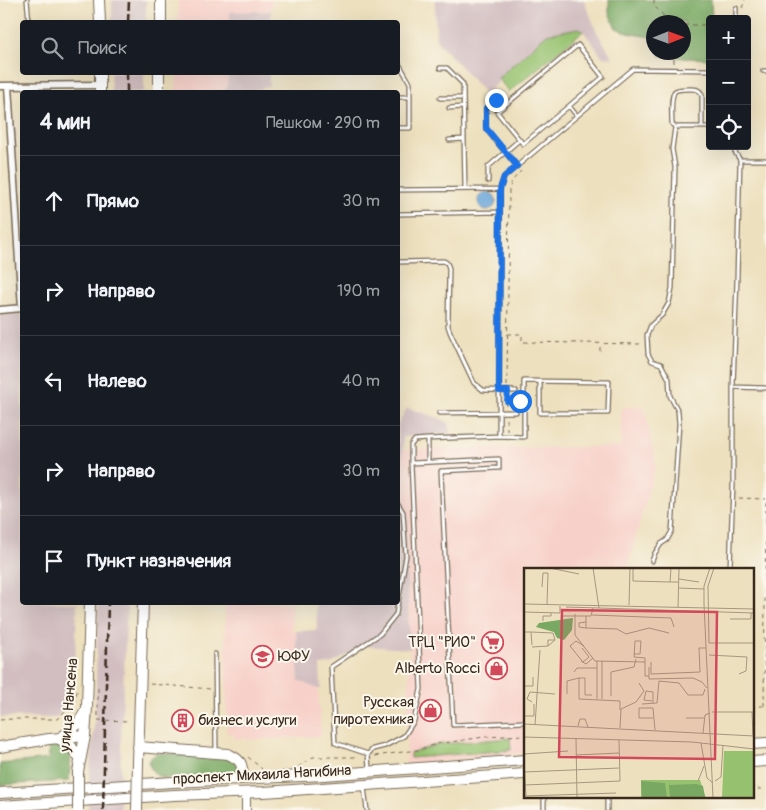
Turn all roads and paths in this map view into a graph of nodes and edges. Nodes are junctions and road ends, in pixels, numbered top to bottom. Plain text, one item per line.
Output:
1 (27, 0) edge
2 (99, 0) edge
3 (161, 0) edge
4 (654, 0) edge
5 (736, 8) dead end
6 (663, 15) edge
7 (736, 15) edge
8 (29, 20) edge
9 (100, 20) edge
10 (160, 20) edge
11 (691, 25) edge
12 (706, 25) edge
13 (674, 60) edge
14 (400, 66) edge
15 (674, 66) dead end
16 (440, 68) dead end
17 (706, 70) edge
18 (100, 75) edge
19 (160, 75) edge
20 (0, 86) edge
21 (8, 86) junction
22 (100, 89) edge
23 (159, 90) edge
24 (410, 96) junction
25 (400, 97) edge
26 (440, 98) dead end
27 (463, 98) junction
28 (498, 102) dead end
29 (569, 106) junction
30 (463, 107) junction
31 (449, 108) dead end
32 (577, 116) junction
33 (675, 127) junction
34 (702, 127) junction
35 (706, 127) edge
36 (400, 128) edge
37 (464, 139) junction
38 (449, 140) dead end
39 (518, 141) dead end
40 (735, 150) edge
41 (505, 152) junction
42 (740, 160) junction
43 (766, 160) edge
44 (522, 162) junction
45 (517, 166) junction
46 (488, 181) dead end
47 (465, 189) junction
48 (500, 189) junction
49 (400, 190) edge
50 (500, 212) junction
51 (400, 214) edge
52 (400, 262) edge
53 (20, 276) edge
54 (20, 308) edge
55 (0, 310) edge
56 (508, 334) junction
57 (600, 344) junction
58 (639, 344) dead end
59 (600, 350) dead end
60 (540, 381) junction
61 (733, 387) junction
62 (766, 388) edge
63 (499, 391) junction
64 (508, 391) junction
65 (516, 391) dead end
66 (507, 401) junction
67 (520, 401) dead end
68 (498, 412) junction
69 (507, 412) junction
70 (516, 412) dead end
71 (439, 413) dead end
72 (499, 436) junction
73 (507, 436) junction
74 (428, 439) junction
75 (428, 462) junction
76 (411, 463) junction
77 (733, 498) junction
78 (766, 500) edge
79 (400, 507) edge
80 (652, 561) dead end
81 (730, 568) edge
82 (766, 586) edge
83 (400, 591) edge
84 (90, 605) edge
85 (143, 605) edge
86 (398, 605) edge
87 (215, 654) dead end
88 (140, 684) junction
89 (88, 688) junction
90 (215, 689) junction
91 (765, 706) edge
92 (87, 708) junction
93 (0, 720) edge
94 (131, 721) dead end
95 (524, 722) edge
96 (84, 736) junction
97 (58, 739) junction
98 (0, 747) edge
99 (138, 747) junction
100 (216, 753) junction
101 (368, 754) junction
102 (80, 759) junction
103 (524, 760) edge
104 (369, 772) junction
105 (524, 774) edge
106 (244, 779) junction
107 (364, 784) junction
108 (754, 786) edge
109 (766, 789) edge
110 (0, 793) edge
111 (246, 793) junction
112 (0, 806) edge
113 (78, 810) edge
114 (137, 810) edge
115 (246, 810) edge
116 (367, 810) edge

1 - 8 lane
2 - 9 main road
3 - 10 main road
4 - 6 path
5 - 7 lane
11 - 12 path
13 - 15 path
14 - 24 lane
16 - 27 lane
17 - 32 lane
18 - 22 main road
19 - 23 main road
20 - 21 street
21 - 22 street
21 - 53 street
24 - 25 lane
24 - 36 lane
26 - 27 lane
27 - 30 lane
28 - 41 lane
29 - 29 lane
29 - 32 lane
30 - 31 lane
30 - 37 lane
32 - 44 lane
33 - 34 lane
33 - 34 lane
33 - 80 lane
34 - 35 lane
37 - 38 lane
37 - 47 lane
39 - 41 lane
40 - 42 lane
41 - 45 lane
41 - 46 lane
42 - 43 lane
42 - 61 lane
44 - 45 lane
44 - 56 path
45 - 48 lane
47 - 48 lane
47 - 49 lane
48 - 50 lane
50 - 51 lane
50 - 63 lane
52 - 63 lane
54 - 55 street
56 - 57 path
56 - 64 path
57 - 58 path
57 - 59 path
60 - 60 lane
60 - 73 lane
61 - 62 lane
61 - 77 lane
63 - 64 lane
63 - 68 lane
64 - 65 lane
64 - 66 path
66 - 67 path
66 - 69 path
68 - 69 lane
68 - 71 lane
68 - 72 lane
69 - 70 lane
69 - 73 path
72 - 73 lane
72 - 74 lane
74 - 75 lane
74 - 76 lane
75 - 76 lane
75 - 95 lane
76 - 101 lane
77 - 78 path
77 - 81 lane
78 - 82 path
79 - 83 lane
82 - 91 path
84 - 89 main road, улица Нансена
85 - 88 main road
86 - 101 lane
87 - 90 lane
88 - 90 path
88 - 99 main road
89 - 92 main road, улица Нансена
89 - 93 path
89 - 94 path
90 - 100 lane
92 - 96 main road, улица Нансена
92 - 97 main road
96 - 97 main road
96 - 102 main road, улица Нансена
97 - 98 main road
97 - 102 main road
99 - 100 main road
99 - 114 main road, bridge
100 - 106 main road
101 - 104 lane
102 - 113 main road, улица Нансена, bridge
103 - 104 main road, проспект Михаила Нагибина
104 - 106 main road, проспект Михаила Нагибина
105 - 107 main road, проспект Михаила Нагибина
106 - 110 main road, проспект Михаила Нагибина
107 - 111 main road, проспект Михаила Нагибина
107 - 116 lane
108 - 109 path
111 - 112 main road, проспект Михаила Нагибина
111 - 115 street

